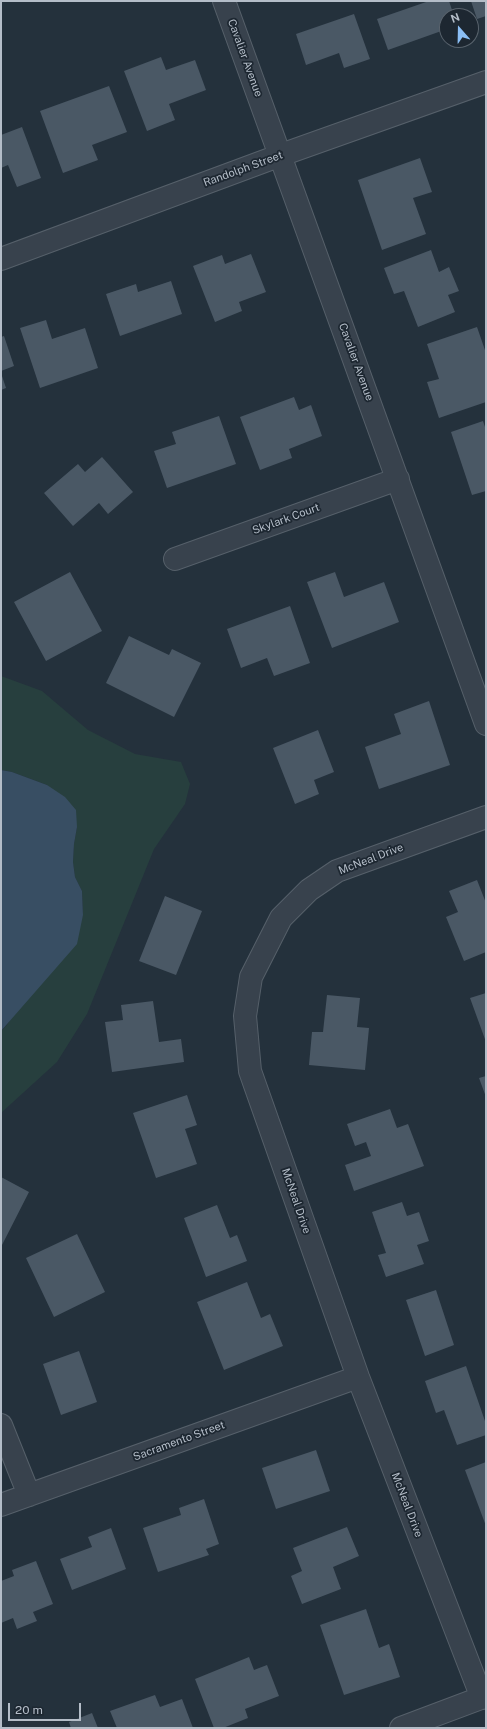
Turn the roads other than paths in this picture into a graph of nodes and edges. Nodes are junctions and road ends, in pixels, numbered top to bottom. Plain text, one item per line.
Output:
1 (224, 1) edge
2 (486, 82) edge
3 (281, 155) junction
4 (1, 259) edge
5 (398, 479) junction
6 (175, 559) dead end
7 (486, 724) edge
8 (486, 817) edge
9 (358, 1377) junction
10 (1, 1425) edge
11 (29, 1495) junction
12 (1, 1506) edge
13 (484, 1697) edge
14 (400, 1728) edge

1 - 3 street, Cavalier Avenue
2 - 3 street, Randolph Street
3 - 4 street, Randolph Street
3 - 5 street, Cavalier Avenue
5 - 6 street, Skylark Court
5 - 7 street, Cavalier Avenue
8 - 9 street, McNeal Drive
9 - 11 street, Sacramento Street
9 - 13 street, McNeal Drive
10 - 11 street
11 - 12 street, Sacramento Street
13 - 14 street

